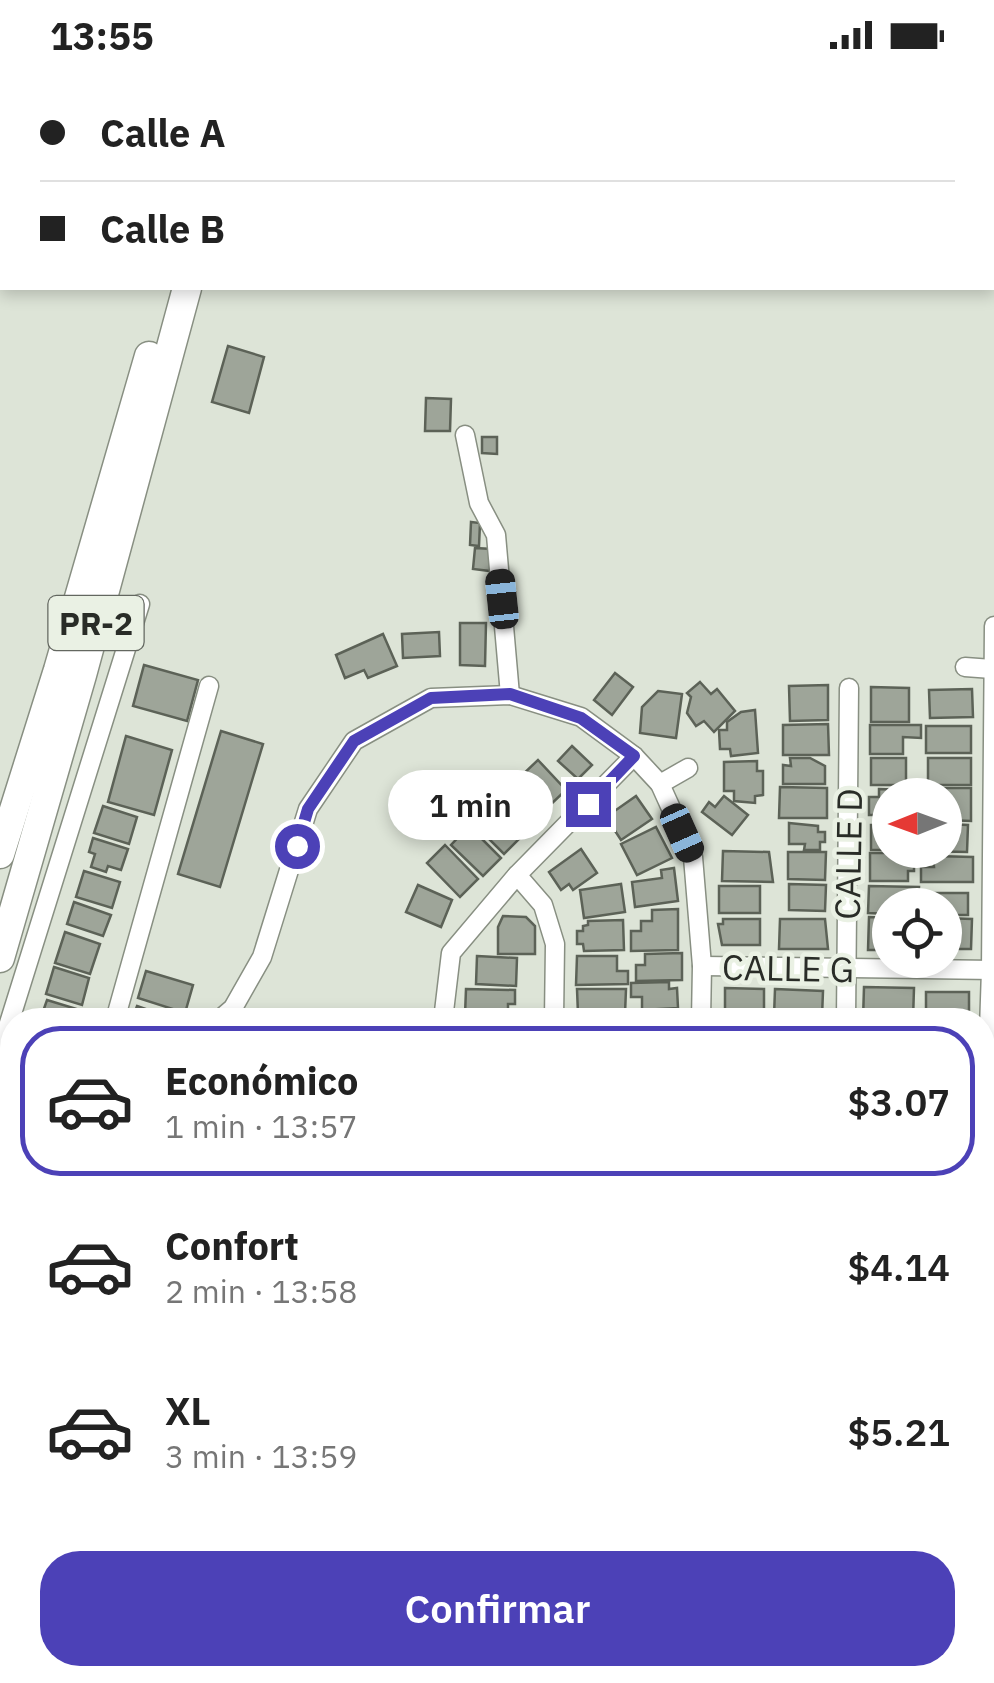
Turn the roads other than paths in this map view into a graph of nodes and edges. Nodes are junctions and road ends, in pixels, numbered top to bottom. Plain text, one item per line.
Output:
1 (168, 290) edge
2 (186, 290) edge
3 (465, 434) dead end
4 (140, 604) dead end
5 (994, 626) edge
6 (965, 667) dead end
7 (992, 669) edge
8 (209, 686) dead end
9 (849, 688) dead end
10 (510, 694) junction
11 (634, 756) junction
12 (688, 768) dead end
13 (660, 784) junction
14 (0, 854) edge
15 (517, 875) junction
16 (0, 958) edge
17 (702, 966) junction
18 (847, 970) junction
19 (993, 970) edge
20 (14, 1008) edge
21 (118, 1008) edge
22 (232, 1008) edge
23 (444, 1008) edge
24 (554, 1008) edge
25 (701, 1008) edge
26 (846, 1008) edge
27 (991, 1008) edge

1 - 14 main road, PR-2
2 - 16 main road, PR-2
3 - 10 street
4 - 20 street
5 - 7 street
6 - 7 street
7 - 19 street
8 - 21 street
9 - 18 street, CALLE D
10 - 11 street
10 - 22 street
11 - 13 street
11 - 15 street
12 - 13 street
13 - 17 street
15 - 23 street
15 - 24 street
17 - 18 street, CALLE G
17 - 25 street
18 - 19 street, CALLE G
18 - 26 street, CALLE D
19 - 27 street

